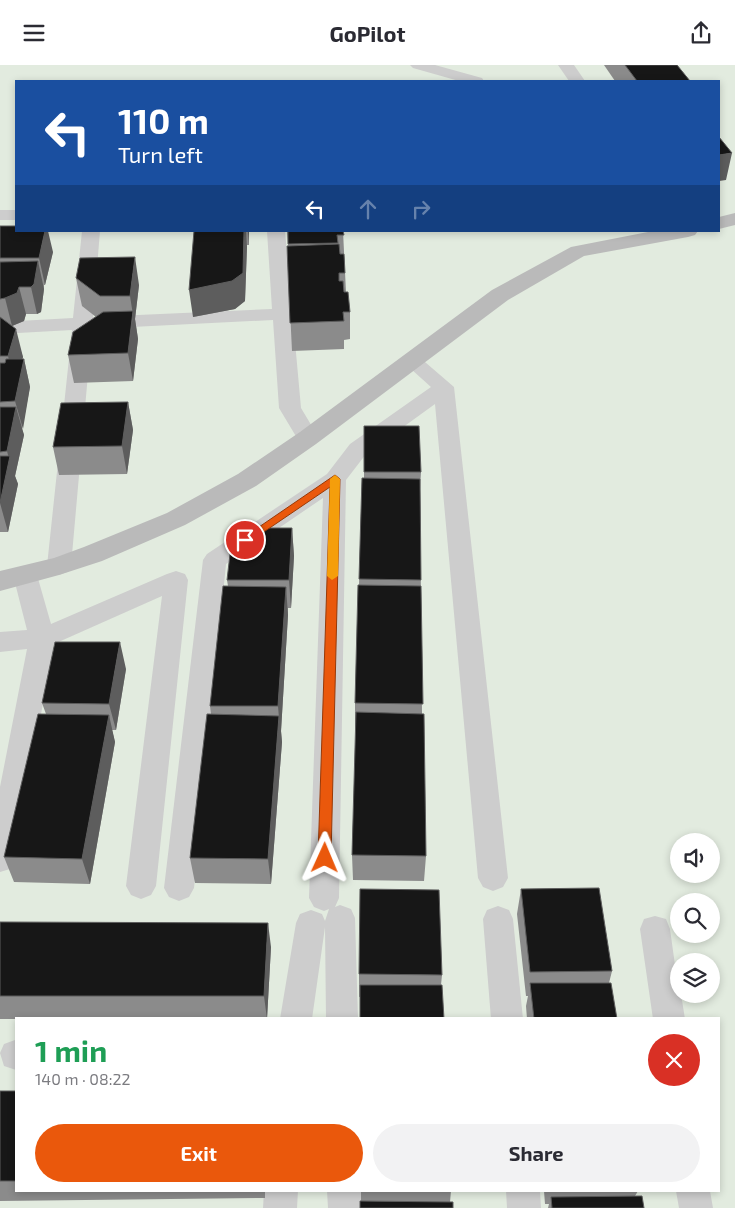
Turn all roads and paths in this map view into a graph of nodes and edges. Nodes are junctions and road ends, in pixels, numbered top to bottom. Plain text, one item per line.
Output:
1 (418, 65) edge
2 (566, 65) edge
3 (472, 80) edge
4 (576, 80) edge
5 (0, 215) edge
6 (15, 215) edge
7 (735, 219) edge
8 (720, 223) edge
9 (91, 232) edge
10 (276, 232) edge
11 (682, 232) edge
12 (283, 314) junction
13 (82, 324) junction
14 (0, 328) edge
15 (411, 361) junction
16 (444, 387) junction
17 (308, 438) junction
18 (335, 479) junction
19 (59, 566) junction
20 (25, 575) junction
21 (0, 581) edge
22 (42, 638) junction
23 (0, 642) edge
24 (0, 860) edge
25 (493, 878) dead end
26 (141, 886) dead end
27 (179, 888) dead end
28 (325, 913) junction
29 (498, 919) dead end
30 (655, 929) dead end
31 (297, 1017) edge
32 (342, 1017) edge
33 (507, 1017) edge
34 (669, 1017) edge
35 (281, 1192) edge
36 (344, 1192) edge
37 (523, 1192) edge
38 (693, 1192) edge
39 (280, 1208) edge
40 (345, 1208) edge
41 (524, 1208) edge
42 (696, 1208) edge

1 - 3 street
2 - 4 street
5 - 6 street
7 - 8 street
9 - 13 street
10 - 12 street
11 - 15 street
12 - 13 street
12 - 17 street
13 - 14 street
13 - 19 street
15 - 16 street
15 - 17 street
16 - 18 street
16 - 25 street
17 - 19 street
18 - 27 street
18 - 28 street
19 - 20 street
20 - 21 street
20 - 22 street
22 - 23 street
22 - 24 street
22 - 26 street
28 - 31 street
28 - 32 street
29 - 33 street
30 - 34 street
35 - 39 street
36 - 40 street
37 - 41 street
38 - 42 street

